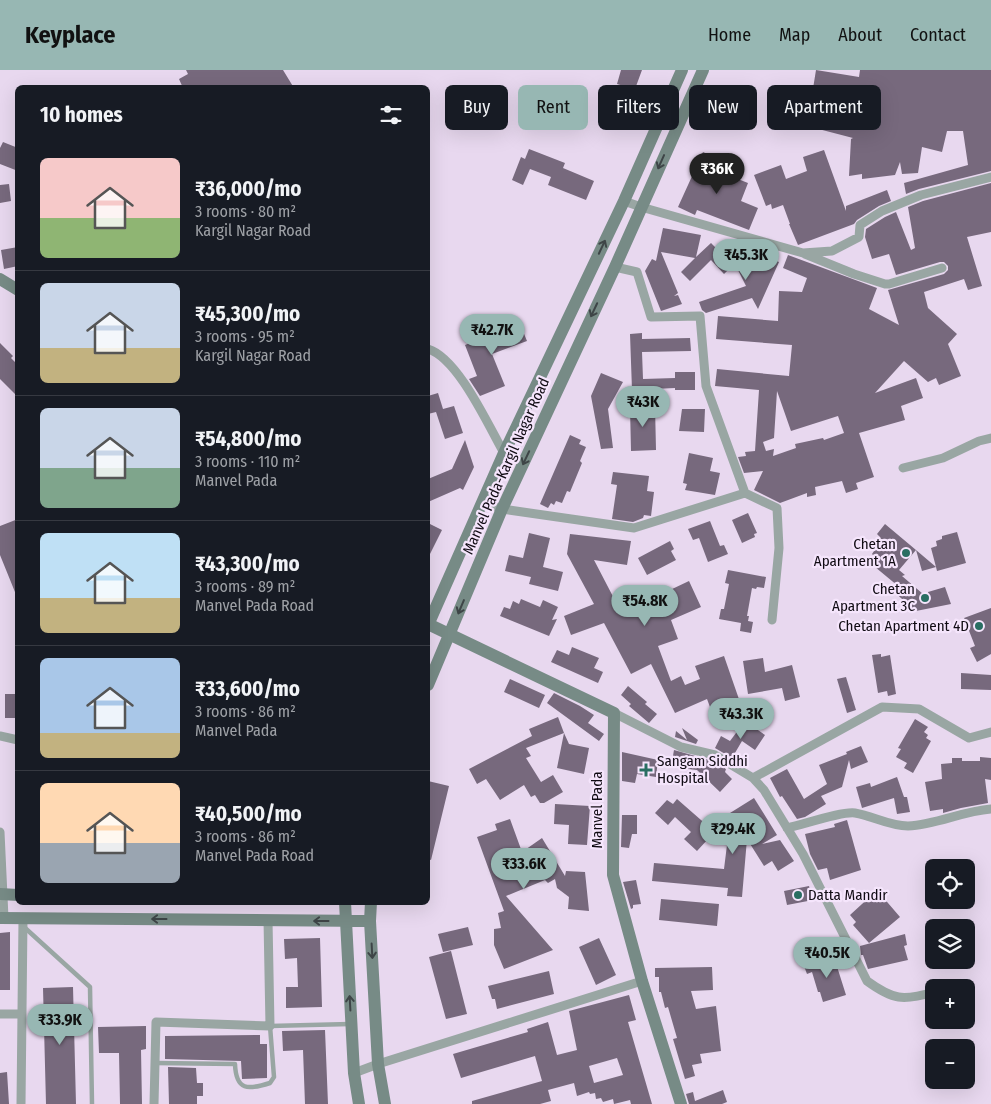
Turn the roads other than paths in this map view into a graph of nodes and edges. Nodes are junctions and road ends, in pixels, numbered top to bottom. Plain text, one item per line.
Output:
1 (682, 70) edge
2 (703, 70) edge
3 (991, 177) edge
4 (624, 201) junction
5 (641, 207) junction
6 (803, 253) junction
7 (615, 267) junction
8 (942, 268) dead end
9 (0, 280) edge
10 (15, 288) edge
11 (430, 350) edge
12 (991, 438) edge
13 (504, 453) junction
14 (903, 468) dead end
15 (745, 493) junction
16 (482, 503) junction
17 (502, 509) junction
18 (430, 620) edge
19 (772, 620) dead end
20 (430, 625) edge
21 (450, 633) junction
22 (430, 680) edge
23 (614, 714) junction
24 (991, 732) edge
25 (0, 736) edge
26 (15, 739) edge
27 (753, 778) junction
28 (991, 808) edge
29 (787, 828) junction
30 (0, 832) edge
31 (2, 894) edge
32 (15, 895) edge
33 (345, 905) edge
34 (371, 905) edge
35 (2, 918) edge
36 (268, 920) junction
37 (345, 921) junction
38 (370, 921) junction
39 (23, 923) junction
40 (642, 981) junction
41 (925, 994) edge
42 (0, 1014) edge
43 (22, 1014) junction
44 (351, 1024) junction
45 (270, 1026) junction
46 (155, 1063) junction
47 (378, 1064) junction
48 (354, 1073) junction
49 (21, 1104) edge
50 (92, 1104) edge
51 (154, 1104) edge
52 (359, 1104) edge
53 (384, 1104) edge
54 (681, 1104) edge

1 - 4 street, Manvel Pada-Kargil Nagar Road
2 -> 5 street, Manvel Pada-Kargil Nagar Road
3 - 6 street
4 - 5 street
13 -> 4 street, Manvel Pada-Kargil Nagar Road
5 - 6 street
5 - 7 street, Manvel Pada-Kargil Nagar Road
6 - 8 street
7 - 15 street
7 -> 17 street, Manvel Pada-Kargil Nagar Road
9 - 10 street
11 - 13 street
12 - 14 street
13 - 16 street, Manvel Pada-Kargil Nagar Road
15 - 17 street
15 - 19 street
16 - 17 street
16 - 18 street, Manvel Pada-Kargil Nagar Road
17 -> 21 street, Manvel Pada-Kargil Nagar Road
20 - 21 street
21 - 22 street, Manvel Pada-Kargil Nagar Road
21 - 23 street
23 - 27 street
23 - 40 street, Manvel Pada
24 - 27 street
25 - 26 street
27 - 29 street
28 - 29 street
29 - 41 street
30 - 31 street
31 - 32 street
31 - 35 street
33 - 37 street
34 - 38 street
35 - 39 street
37 -> 36 street
36 -> 39 street
36 - 45 street
37 - 38 street
44 -> 37 street
38 -> 47 street
39 - 43 street
39 - 50 lane
40 - 47 street
40 - 54 street, Manvel Pada
42 - 43 street
43 - 49 street
44 - 45 lane
44 - 48 street
45 - 46 street
45 - 46 lane
46 - 51 street
47 - 48 street
47 - 53 street
48 - 52 street

